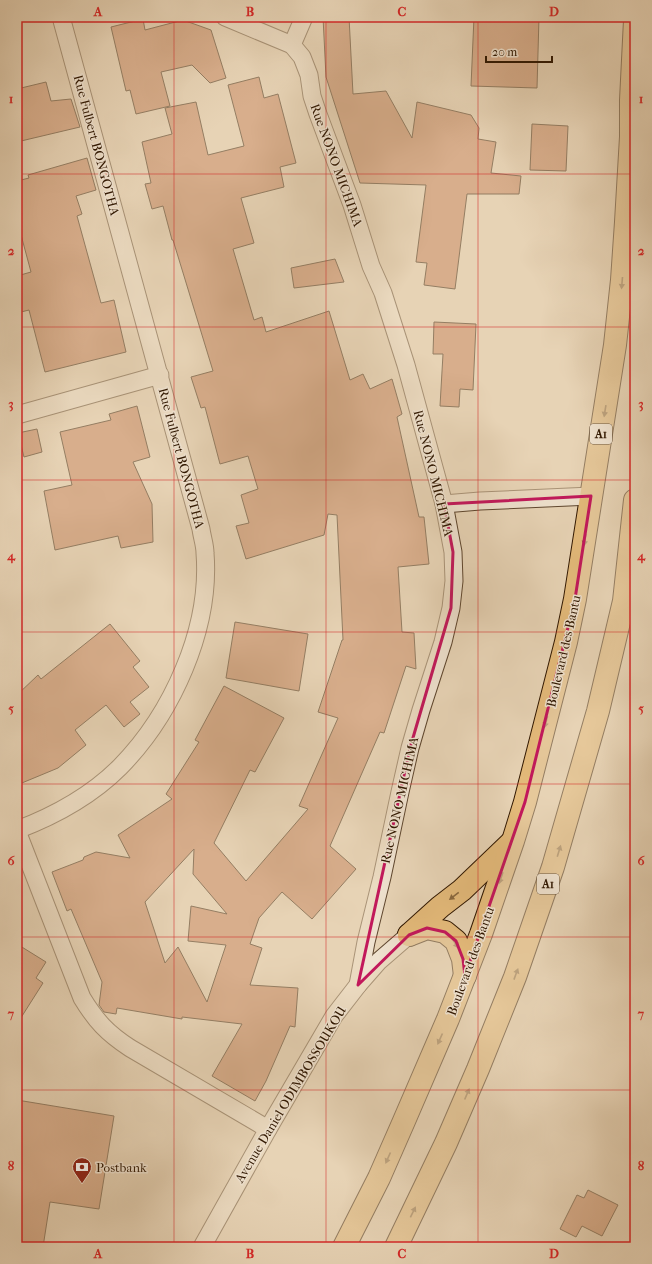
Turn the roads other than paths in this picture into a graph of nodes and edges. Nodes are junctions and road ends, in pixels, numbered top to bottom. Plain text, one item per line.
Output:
1 (61, 17) edge
2 (225, 17) edge
3 (304, 17) edge
4 (635, 20) edge
5 (292, 45) junction
6 (160, 376) junction
7 (17, 415) edge
8 (591, 496) junction
9 (635, 500) edge
10 (444, 504) junction
11 (17, 831) edge
12 (513, 841) junction
13 (409, 935) junction
14 (465, 976) junction
15 (358, 984) junction
16 (268, 1129) junction
17 (202, 1247) edge
18 (344, 1247) edge
19 (396, 1247) edge

1 - 6 street, Rue Fulbert BONGOTHA
2 - 5 street
3 - 5 street
4 -> 8 highway, Boulevard des Bantu / A1
5 - 10 street, Rue NONO MICHIMA
6 - 7 street
6 - 11 street, Rue Fulbert BONGOTHA
8 - 10 street
8 -> 12 highway, Boulevard des Bantu / A1
19 -> 9 highway, A1
10 - 15 street, Rue NONO MICHIMA
11 - 16 street
12 -> 13 highway
12 -> 14 highway, Boulevard des Bantu / A1
13 -> 14 highway
13 - 15 street, Avenue Daniel ODIMBOSSOUKOU
14 -> 18 highway, Boulevard des Bantu / A1
15 - 16 street, Avenue Daniel ODIMBOSSOUKOU
16 - 17 street, Avenue Daniel ODIMBOSSOUKOU

